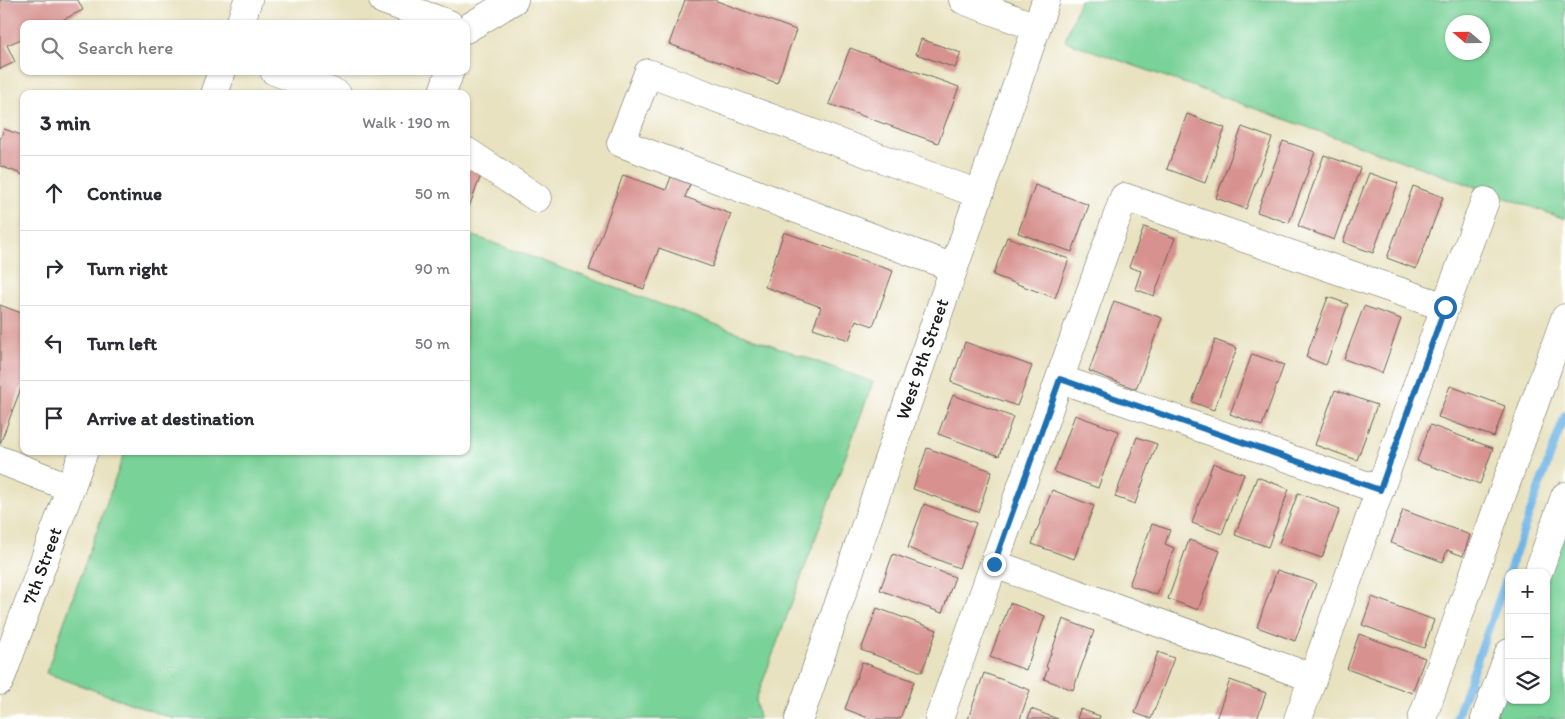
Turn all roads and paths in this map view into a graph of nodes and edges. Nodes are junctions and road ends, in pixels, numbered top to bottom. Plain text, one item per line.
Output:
1 (248, 0) edge
2 (383, 0) edge
3 (514, 0) edge
4 (963, 0) edge
5 (1046, 0) edge
6 (241, 20) edge
7 (438, 20) edge
8 (470, 27) edge
9 (1036, 27) junction
10 (221, 75) edge
11 (285, 75) edge
12 (449, 75) edge
13 (215, 90) edge
14 (326, 90) edge
15 (443, 90) edge
16 (470, 154) edge
17 (979, 194) junction
18 (536, 198) dead end
19 (1485, 201) dead end
20 (954, 268) junction
21 (1445, 307) junction
22 (1565, 318) edge
23 (1060, 379) junction
24 (82, 455) edge
25 (0, 460) edge
26 (70, 488) junction
27 (1380, 490) junction
28 (1565, 496) edge
29 (994, 564) junction
30 (1539, 569) edge
31 (1507, 659) edge
32 (1313, 678) junction
33 (0, 681) edge
34 (799, 719) edge
35 (939, 719) edge
36 (1298, 719) edge
37 (1422, 719) edge
38 (1485, 719) edge

1 - 6 street
2 - 7 street
3 - 8 street
4 - 9 street
5 - 9 street, West 9th Street
9 - 17 street, West 9th Street
10 - 13 street
11 - 14 street
12 - 15 street
16 - 18 street
17 - 20 street, West 9th Street
17 - 20 street
19 - 21 street
20 - 34 street, West 9th Street
21 - 23 street
21 - 27 street
22 - 37 street
23 - 27 street
23 - 29 street
24 - 26 street, 7th Street
25 - 26 street
26 - 33 street, 7th Street
27 - 32 street
28 - 30 street
29 - 32 street
29 - 35 street
31 - 38 street
32 - 36 street

